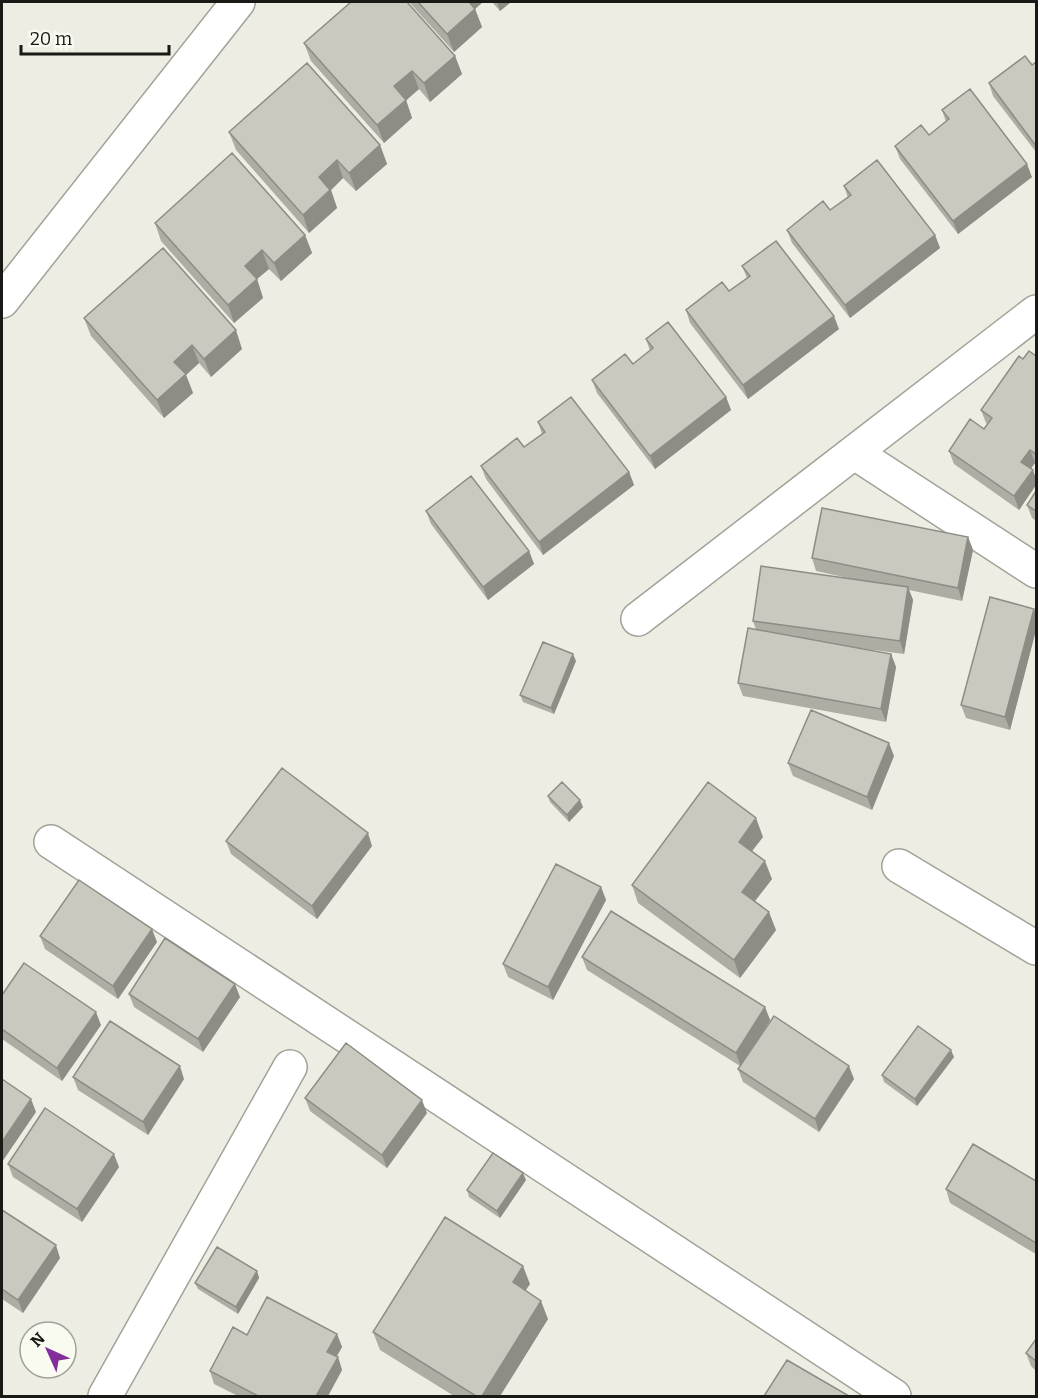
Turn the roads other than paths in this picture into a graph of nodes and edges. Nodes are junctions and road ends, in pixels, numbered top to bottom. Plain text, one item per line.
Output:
1 (238, 2) edge
2 (2, 301) edge
3 (1036, 312) edge
4 (855, 453) junction
5 (1036, 571) edge
6 (638, 619) dead end
7 (51, 842) dead end
8 (899, 866) dead end
9 (1036, 948) edge
10 (291, 1067) dead end
11 (105, 1396) edge
12 (894, 1396) edge

1 - 2 street
3 - 4 street
4 - 5 street
4 - 6 street
7 - 12 street
8 - 9 street
10 - 11 street

